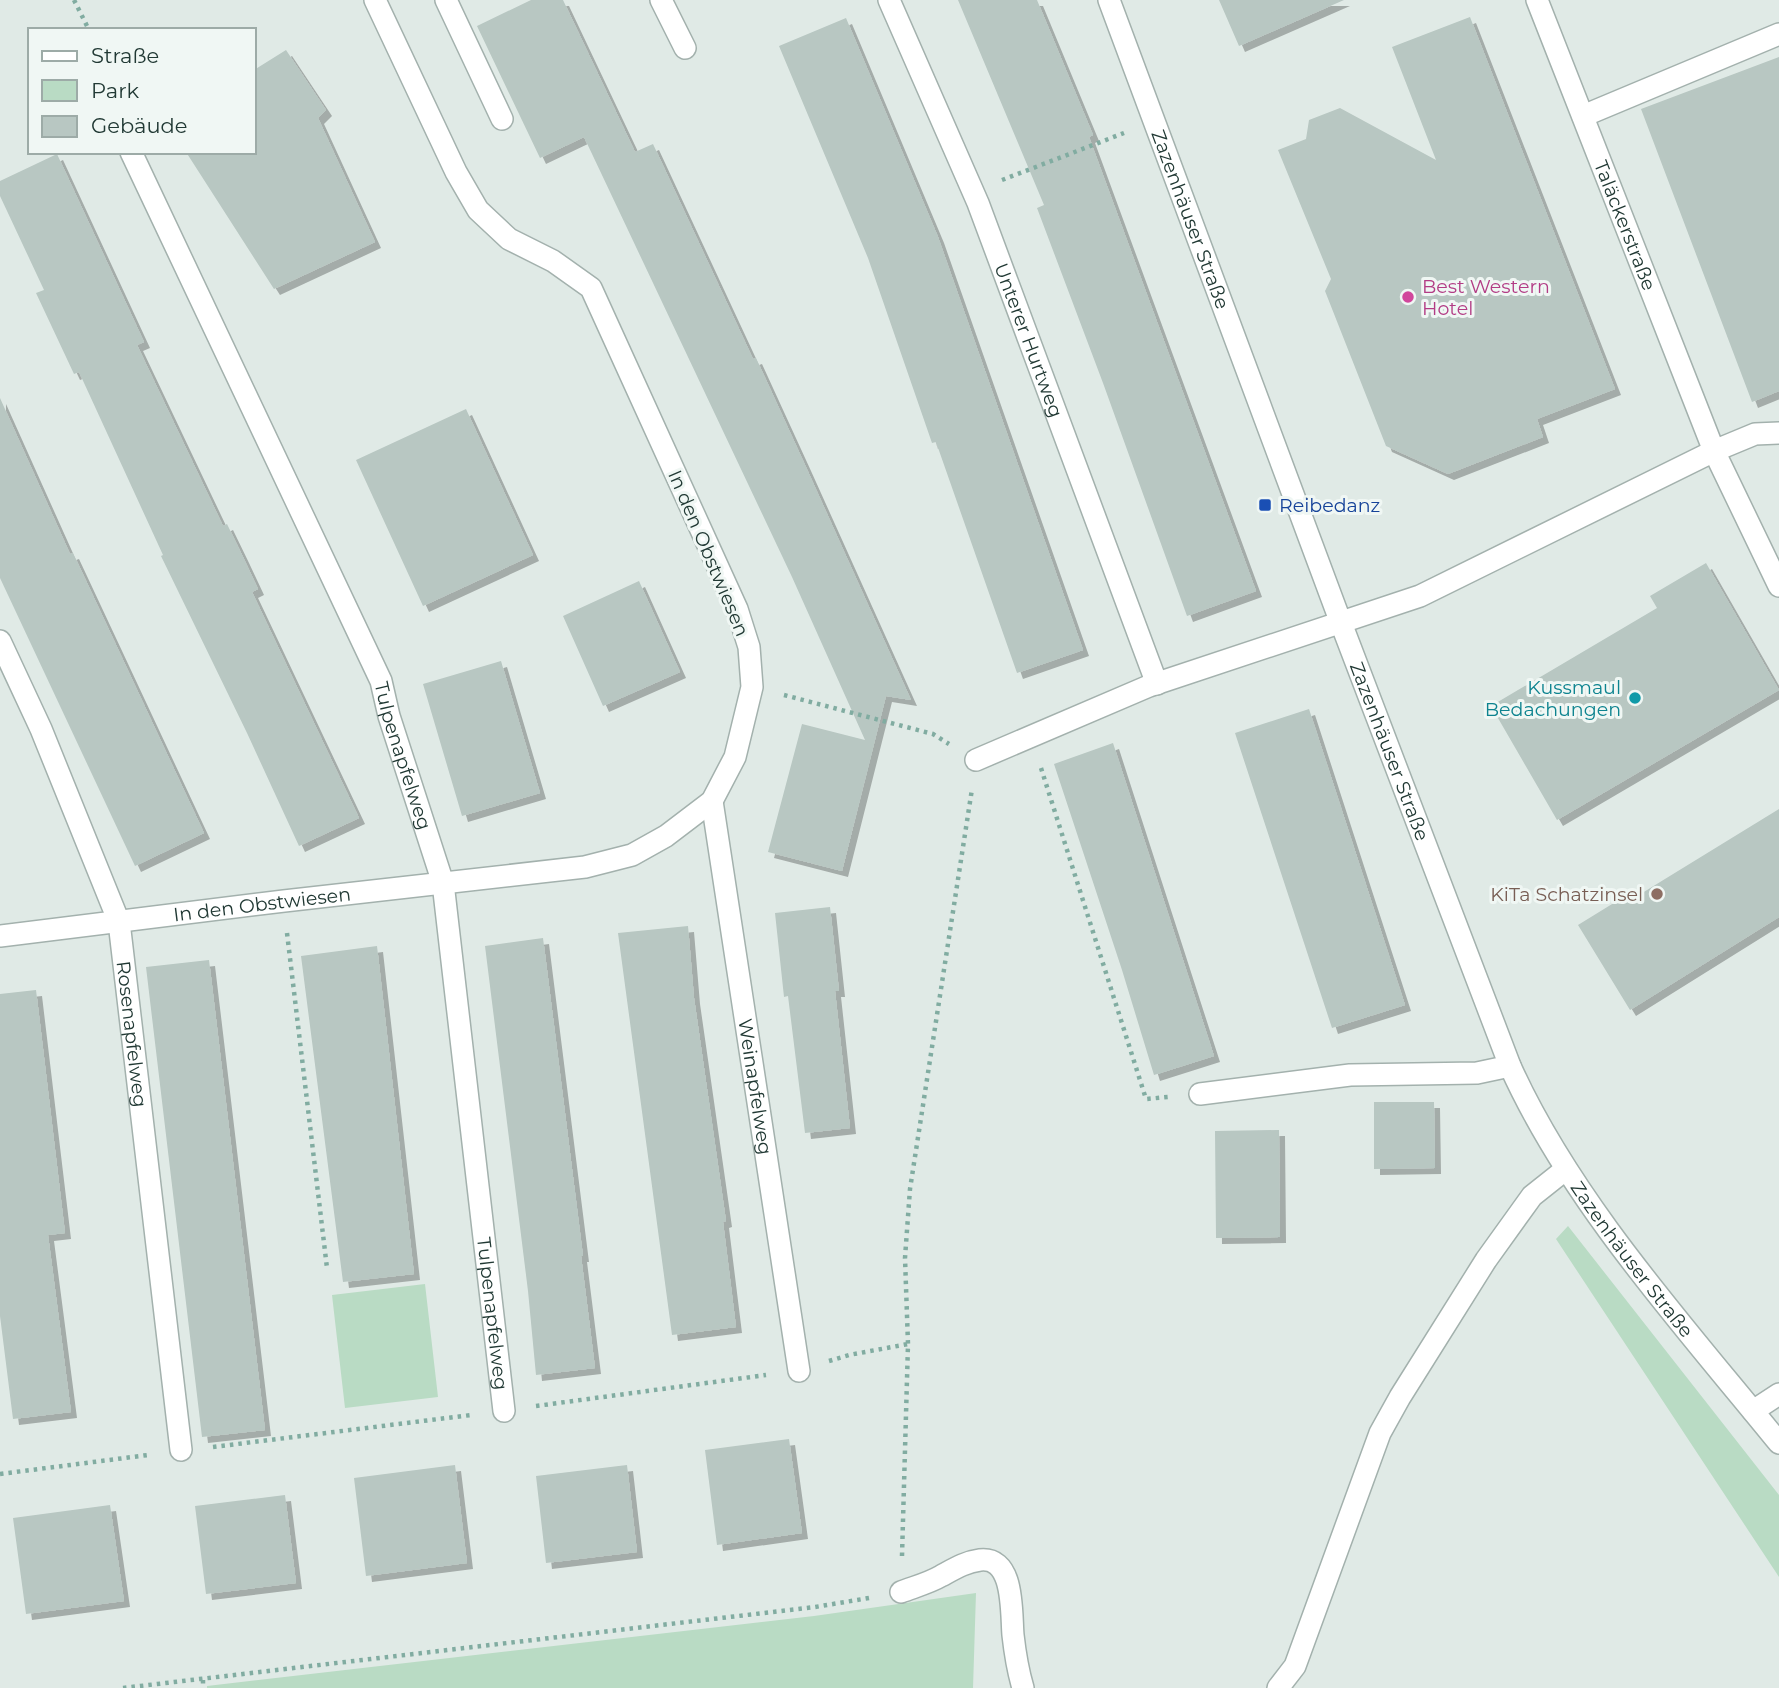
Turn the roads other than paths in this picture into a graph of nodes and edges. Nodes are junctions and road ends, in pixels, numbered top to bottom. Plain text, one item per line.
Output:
1 (375, 0) edge
2 (446, 0) edge
3 (662, 0) edge
4 (888, 0) edge
5 (1109, 0) edge
6 (1537, 0) edge
7 (1779, 34) edge
8 (685, 48) dead end
9 (1583, 117) junction
10 (502, 119) dead end
11 (132, 154) edge
12 (1779, 433) edge
13 (1714, 451) junction
14 (1779, 586) edge
15 (1341, 623) junction
16 (0, 641) edge
17 (1157, 684) junction
18 (976, 760) road end
19 (712, 801) junction
20 (443, 883) junction
21 (120, 922) junction
22 (0, 936) edge
23 (1510, 1066) junction
24 (1200, 1094) road end
25 (1566, 1169) junction
26 (799, 1371) road end
27 (1779, 1394) edge
28 (504, 1411) road end
29 (1753, 1411) junction
30 (1779, 1443) edge
31 (181, 1450) road end
32 (901, 1592) road end
33 (1023, 1688) edge
34 (1278, 1688) edge

1 - 19 street, In den Obstwiesen
2 - 10 street
3 - 8 street
4 - 17 street, Unterer Hurtweg
5 - 15 street, Zazenhäuser Straße
6 - 9 street, Taläckerstraße
7 - 9 street
9 - 13 street, Taläckerstraße
11 - 20 street, Tulpenapfelweg
12 - 13 street
13 - 14 street, Taläckerstraße
13 - 15 street
15 - 17 street
15 - 23 street, Zazenhäuser Straße
16 - 21 street, Rosenapfelweg
17 - 18 street
19 - 20 street, In den Obstwiesen
19 - 26 street, Weinapfelweg
20 - 21 street, In den Obstwiesen
20 - 28 street, Tulpenapfelweg
21 - 22 street, In den Obstwiesen
21 - 31 street, Rosenapfelweg
23 - 24 street
23 - 25 street, Zazenhäuser Straße
25 - 29 street, Zazenhäuser Straße
25 - 34 street
27 - 29 street
29 - 30 street, Zazenhäuser Straße
32 - 33 street

